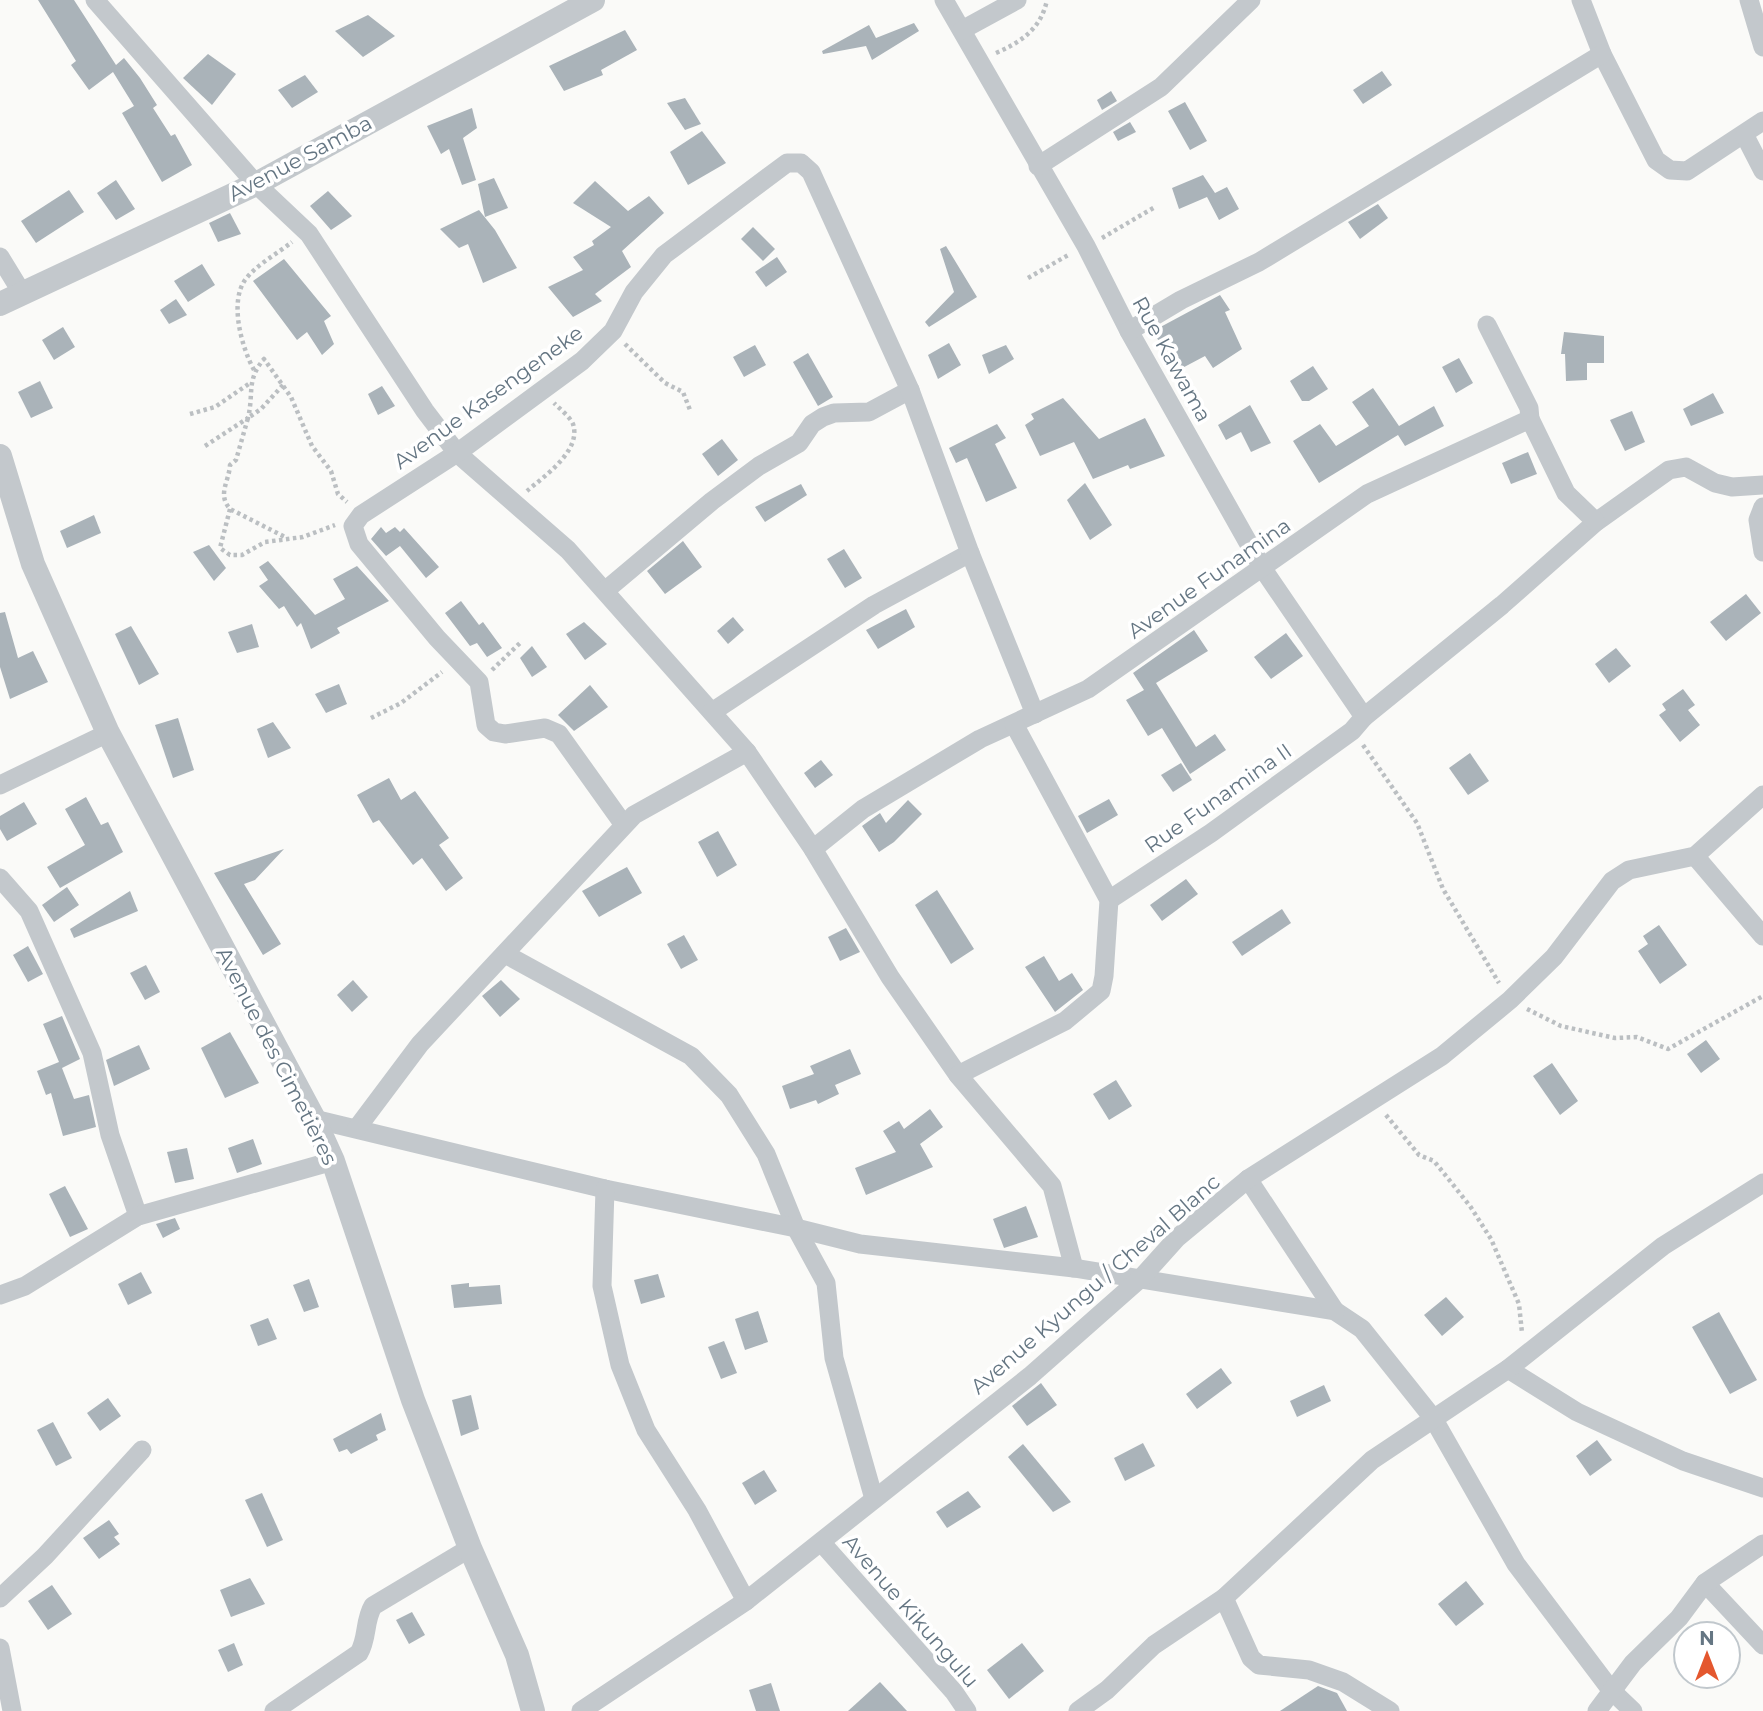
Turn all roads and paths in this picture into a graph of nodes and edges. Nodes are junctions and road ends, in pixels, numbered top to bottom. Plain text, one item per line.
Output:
1 (95, 0) edge
2 (593, 0) edge
3 (944, 0) edge
4 (1017, 0) edge
5 (1046, 0) edge
6 (1251, 0) edge
7 (1581, 0) edge
8 (1749, 0) edge
9 (962, 30) junction
10 (1763, 47) edge
11 (1602, 54) junction
12 (980, 60) junction
13 (1763, 121) edge
14 (1745, 136) junction
15 (1038, 166) junction
16 (1763, 171) edge
17 (256, 184) junction
18 (309, 234) junction
19 (0, 257) edge
20 (22, 293) junction
21 (0, 304) edge
22 (1487, 326) dead end
23 (612, 331) junction
24 (1129, 331) junction
25 (254, 370) junction
26 (250, 383) junction
27 (283, 385) junction
28 (546, 388) junction
29 (911, 390) junction
30 (690, 410) dead end
31 (190, 414) dead end
32 (248, 418) junction
33 (1530, 419) junction
34 (205, 446) dead end
35 (457, 453) junction
36 (0, 456) edge
37 (1763, 485) edge
38 (513, 503) junction
39 (1763, 507) edge
40 (230, 509) junction
41 (361, 515) junction
42 (1596, 522) junction
43 (288, 539) junction
44 (1763, 552) edge
45 (970, 553) junction
46 (1263, 569) junction
47 (606, 590) junction
48 (521, 642) dead end
49 (458, 662) junction
50 (479, 682) junction
51 (712, 712) junction
52 (1035, 714) junction
53 (371, 718) dead end
54 (1014, 724) junction
55 (1358, 724) junction
56 (108, 733) junction
57 (747, 752) junction
58 (0, 785) edge
59 (1763, 795) edge
60 (624, 825) junction
61 (813, 849) junction
62 (1695, 856) junction
63 (0, 878) edge
64 (1109, 900) junction
65 (1763, 936) edge
66 (505, 954) junction
67 (1763, 996) edge
68 (1510, 1000) junction
69 (958, 1075) junction
70 (1372, 1098) junction
71 (314, 1118) junction
72 (357, 1128) junction
73 (333, 1161) junction
74 (1248, 1180) junction
75 (1763, 1183) edge
76 (605, 1189) junction
77 (138, 1216) junction
78 (796, 1228) junction
79 (1074, 1268) junction
80 (1141, 1278) junction
81 (0, 1295) edge
82 (1335, 1311) junction
83 (1524, 1354) junction
84 (1508, 1369) junction
85 (1433, 1418) junction
86 (142, 1450) dead end
87 (1763, 1488) edge
88 (874, 1499) junction
89 (821, 1542) junction
90 (1763, 1544) edge
91 (470, 1548) junction
92 (1705, 1583) junction
93 (0, 1598) edge
94 (1224, 1598) junction
95 (746, 1601) junction
96 (1763, 1645) edge
97 (0, 1648) edge
98 (1611, 1690) junction
99 (529, 1709) edge
100 (12, 1711) edge
101 (274, 1711) edge
102 (581, 1711) edge
103 (967, 1711) edge
104 (1078, 1711) edge
105 (1390, 1711) edge
106 (1597, 1711) edge
107 (1633, 1711) edge

1 - 17 street
2 - 17 street, Avenue Samba
3 - 9 street, Rue Kawama
4 - 9 street
5 - 12 path
6 - 15 street
7 - 11 street
8 - 10 street
9 - 12 street, Rue Kawama
11 - 14 street
11 - 24 street
12 - 15 street, Rue Kawama
13 - 14 street
14 - 16 street
15 - 24 street, Rue Kawama
17 - 18 street
17 - 20 street, Avenue Samba
18 - 25 path
18 - 35 street
19 - 20 street
20 - 21 street, Avenue Samba
22 - 33 street
23 - 28 street, Avenue Kasengeneke
23 - 29 street, Avenue Kasengeneke
23 - 30 path
24 - 46 street, Rue Kawama
25 - 26 path
25 - 27 path
26 - 31 path
26 - 32 path
27 - 32 path
27 - 41 path
28 - 35 street, Avenue Kasengeneke
28 - 38 path
29 - 45 street, Avenue Kasengeneke
29 - 47 street
32 - 34 path
32 - 40 path
33 - 42 street
33 - 46 street, Avenue Funamina
35 - 38 street
35 - 41 street, Avenue Kasengeneke
36 - 56 street, Avenue des Cimetières
37 - 42 street, Rue Funamina II
38 - 47 street
39 - 44 street
40 - 43 path
40 - 43 path
41 - 43 path
41 - 49 street
42 - 55 street, Rue Funamina II
45 - 51 street
45 - 52 street, Avenue Kasengeneke
46 - 52 street, Avenue Funamina
46 - 55 street, Rue Kawama
47 - 51 street
48 - 50 path
49 - 50 street
49 - 53 path
50 - 60 street
51 - 57 street
52 - 54 street, Avenue Funamina
54 - 61 street, Avenue Funamina
54 - 64 street
55 - 64 street, Rue Funamina II
55 - 68 path
56 - 58 street
56 - 71 street, Avenue des Cimetières
57 - 60 street
57 - 61 street
59 - 62 street, Avenue Kyungu / Cheval Blanc
60 - 66 street
61 - 69 street
62 - 65 street
62 - 68 street, Avenue Kyungu / Cheval Blanc
63 - 77 street
64 - 69 street
66 - 72 street
66 - 78 street
67 - 68 path
68 - 70 street, Avenue Kyungu / Cheval Blanc
69 - 79 street
70 - 74 street, Avenue Kyungu / Cheval Blanc
70 - 83 path
71 - 72 street
71 - 73 street, Avenue des Cimetières
72 - 76 street
73 - 77 street
73 - 91 street, Avenue des Cimetières
74 - 80 street, Avenue Kyungu / Cheval Blanc
74 - 82 street
75 - 83 street
76 - 78 street
76 - 95 street
77 - 81 street
78 - 79 street
78 - 88 street
79 - 80 street
80 - 82 street
80 - 88 street, Avenue Kyungu / Cheval Blanc
82 - 85 street
83 - 84 street
84 - 85 street
84 - 87 street
85 - 94 street
85 - 98 street
86 - 93 street
88 - 89 street, Avenue Kyungu / Cheval Blanc
89 - 95 street, Avenue Kyungu / Cheval Blanc
89 - 103 street, Avenue Kikungulu
90 - 92 street
91 - 99 street, Avenue des Cimetières
91 - 101 street
92 - 96 street
92 - 98 street
94 - 104 street
94 - 105 street
95 - 102 street, Avenue Kyungu / Cheval Blanc
97 - 100 street
98 - 106 street
98 - 107 street

